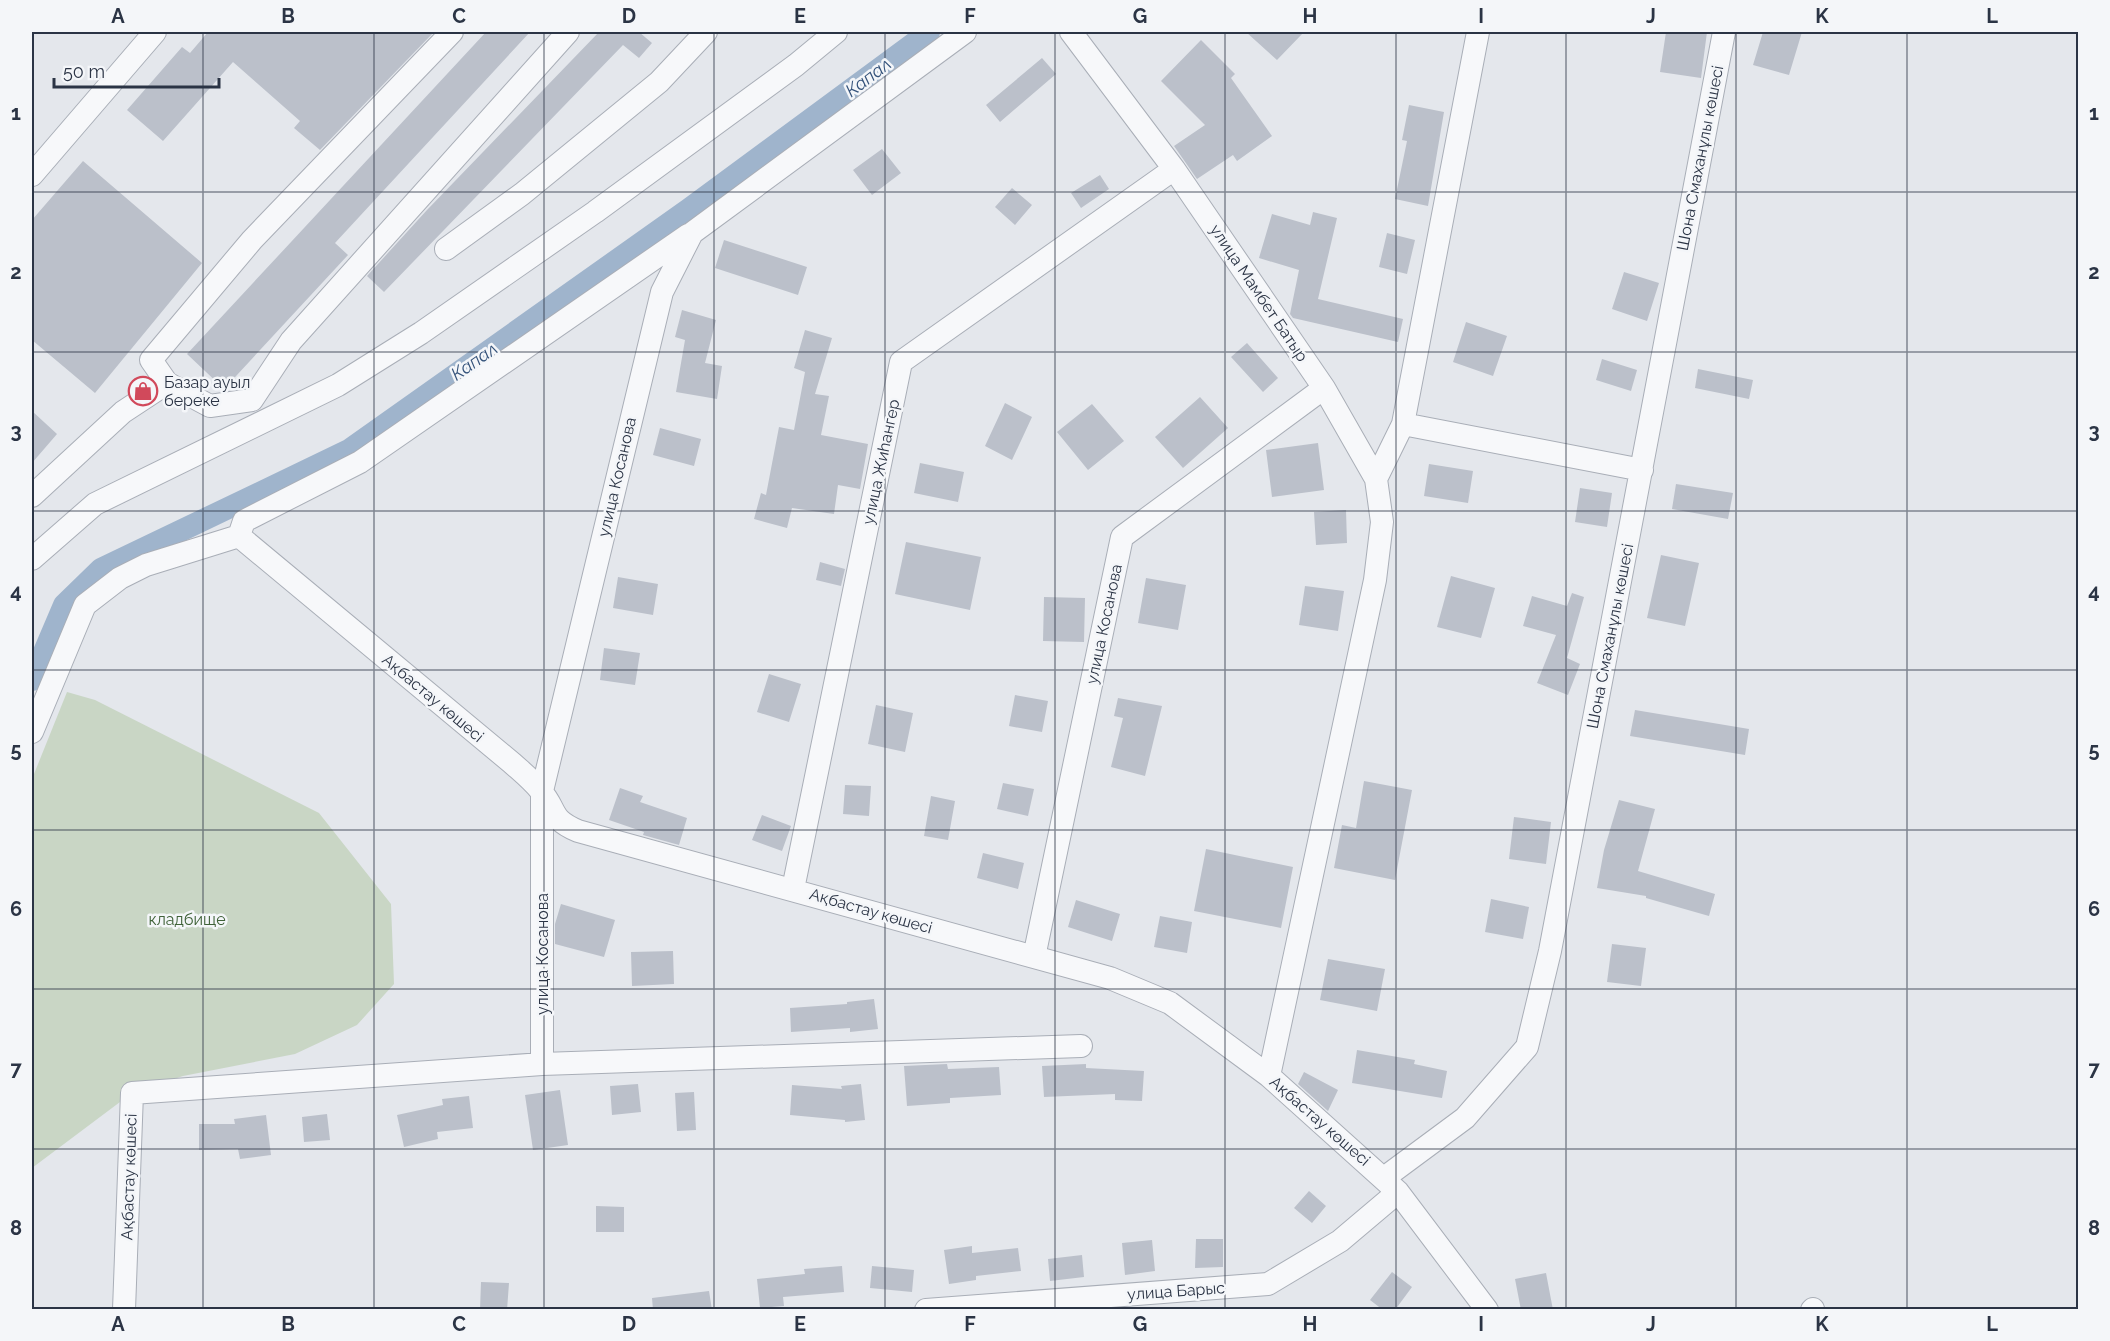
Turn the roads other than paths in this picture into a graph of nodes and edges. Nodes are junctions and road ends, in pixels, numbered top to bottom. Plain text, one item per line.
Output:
1 (155, 32) edge
2 (452, 32) edge
3 (567, 32) edge
4 (706, 32) edge
5 (836, 32) edge
6 (965, 32) edge
7 (1071, 32) edge
8 (1478, 32) edge
9 (1724, 32) edge
10 (1174, 169) junction
11 (32, 175) edge
12 (692, 233) junction
13 (446, 249) dead end
14 (167, 383) junction
15 (1324, 388) junction
16 (1403, 424) junction
17 (1642, 470) junction
18 (1376, 479) junction
19 (32, 496) edge
20 (239, 536) junction
21 (32, 559) edge
22 (32, 732) edge
23 (542, 791) junction
24 (794, 889) junction
25 (1034, 957) junction
26 (1081, 1046) dead end
27 (543, 1064) junction
28 (1269, 1076) junction
29 (1391, 1185) junction
30 (1475, 1305) edge
31 (124, 1310) edge
32 (926, 1310) edge

1 - 11 street
2 - 14 street
3 - 14 street
4 - 13 street
5 - 21 street
6 - 12 street, улица Косанова
7 - 10 street, улица Мамбет Батыр
8 - 16 street
9 - 17 street, Шона Смаханұлы көшесі
10 - 15 street, улица Мамбет Батыр
10 - 24 street, улица Жиhангер
12 - 20 street
12 - 23 street, улица Косанова
14 - 19 street
15 - 18 street, улица Мамбет Батыр
15 - 25 street, улица Косанова
16 - 17 street
16 - 18 street
17 - 29 street, Шона Смаханұлы көшесі
18 - 28 street, улица Мамбет Батыр
20 - 22 street
20 - 23 street, Ақбастау көшесі
23 - 24 street, Ақбастау көшесі
23 - 27 street, улица Косанова
24 - 25 street, Ақбастау көшесі
25 - 28 street, Ақбастау көшесі
26 - 27 street, Ақбастау көшесі
27 - 31 street, Ақбастау көшесі
28 - 29 street, Ақбастау көшесі
29 - 30 street, Ақбастау көшесі
29 - 32 street, улица Барыс

